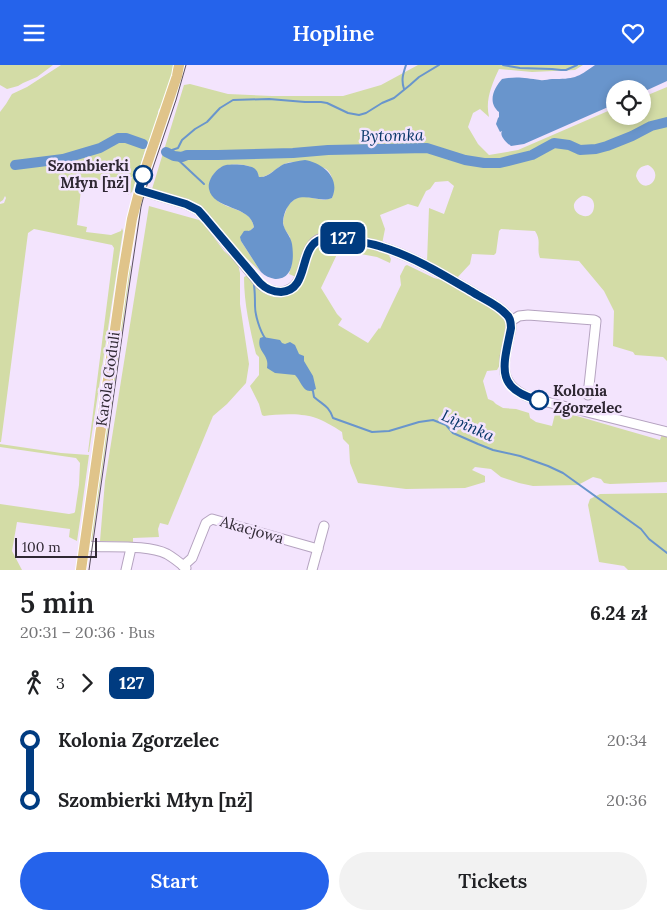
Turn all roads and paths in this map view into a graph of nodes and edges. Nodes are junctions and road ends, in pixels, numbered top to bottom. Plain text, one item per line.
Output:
1 (179, 65) edge
2 (139, 190) junction
3 (510, 321) junction
4 (588, 395) dead end
5 (667, 432) edge
6 (324, 526) dead end
7 (85, 546) junction
8 (131, 548) junction
9 (318, 549) junction
10 (186, 569) edge
11 (81, 570) edge
12 (126, 570) edge
13 (312, 570) edge

1 - 2 main road, Karola Goduli
2 - 3 street
2 - 7 main road, Karola Goduli
3 - 4 street
3 - 5 street
6 - 9 street
7 - 8 street, Akacjowa
7 - 11 main road, Karola Goduli
8 - 10 street, Akacjowa
8 - 12 street
9 - 10 street, Akacjowa
9 - 13 street

